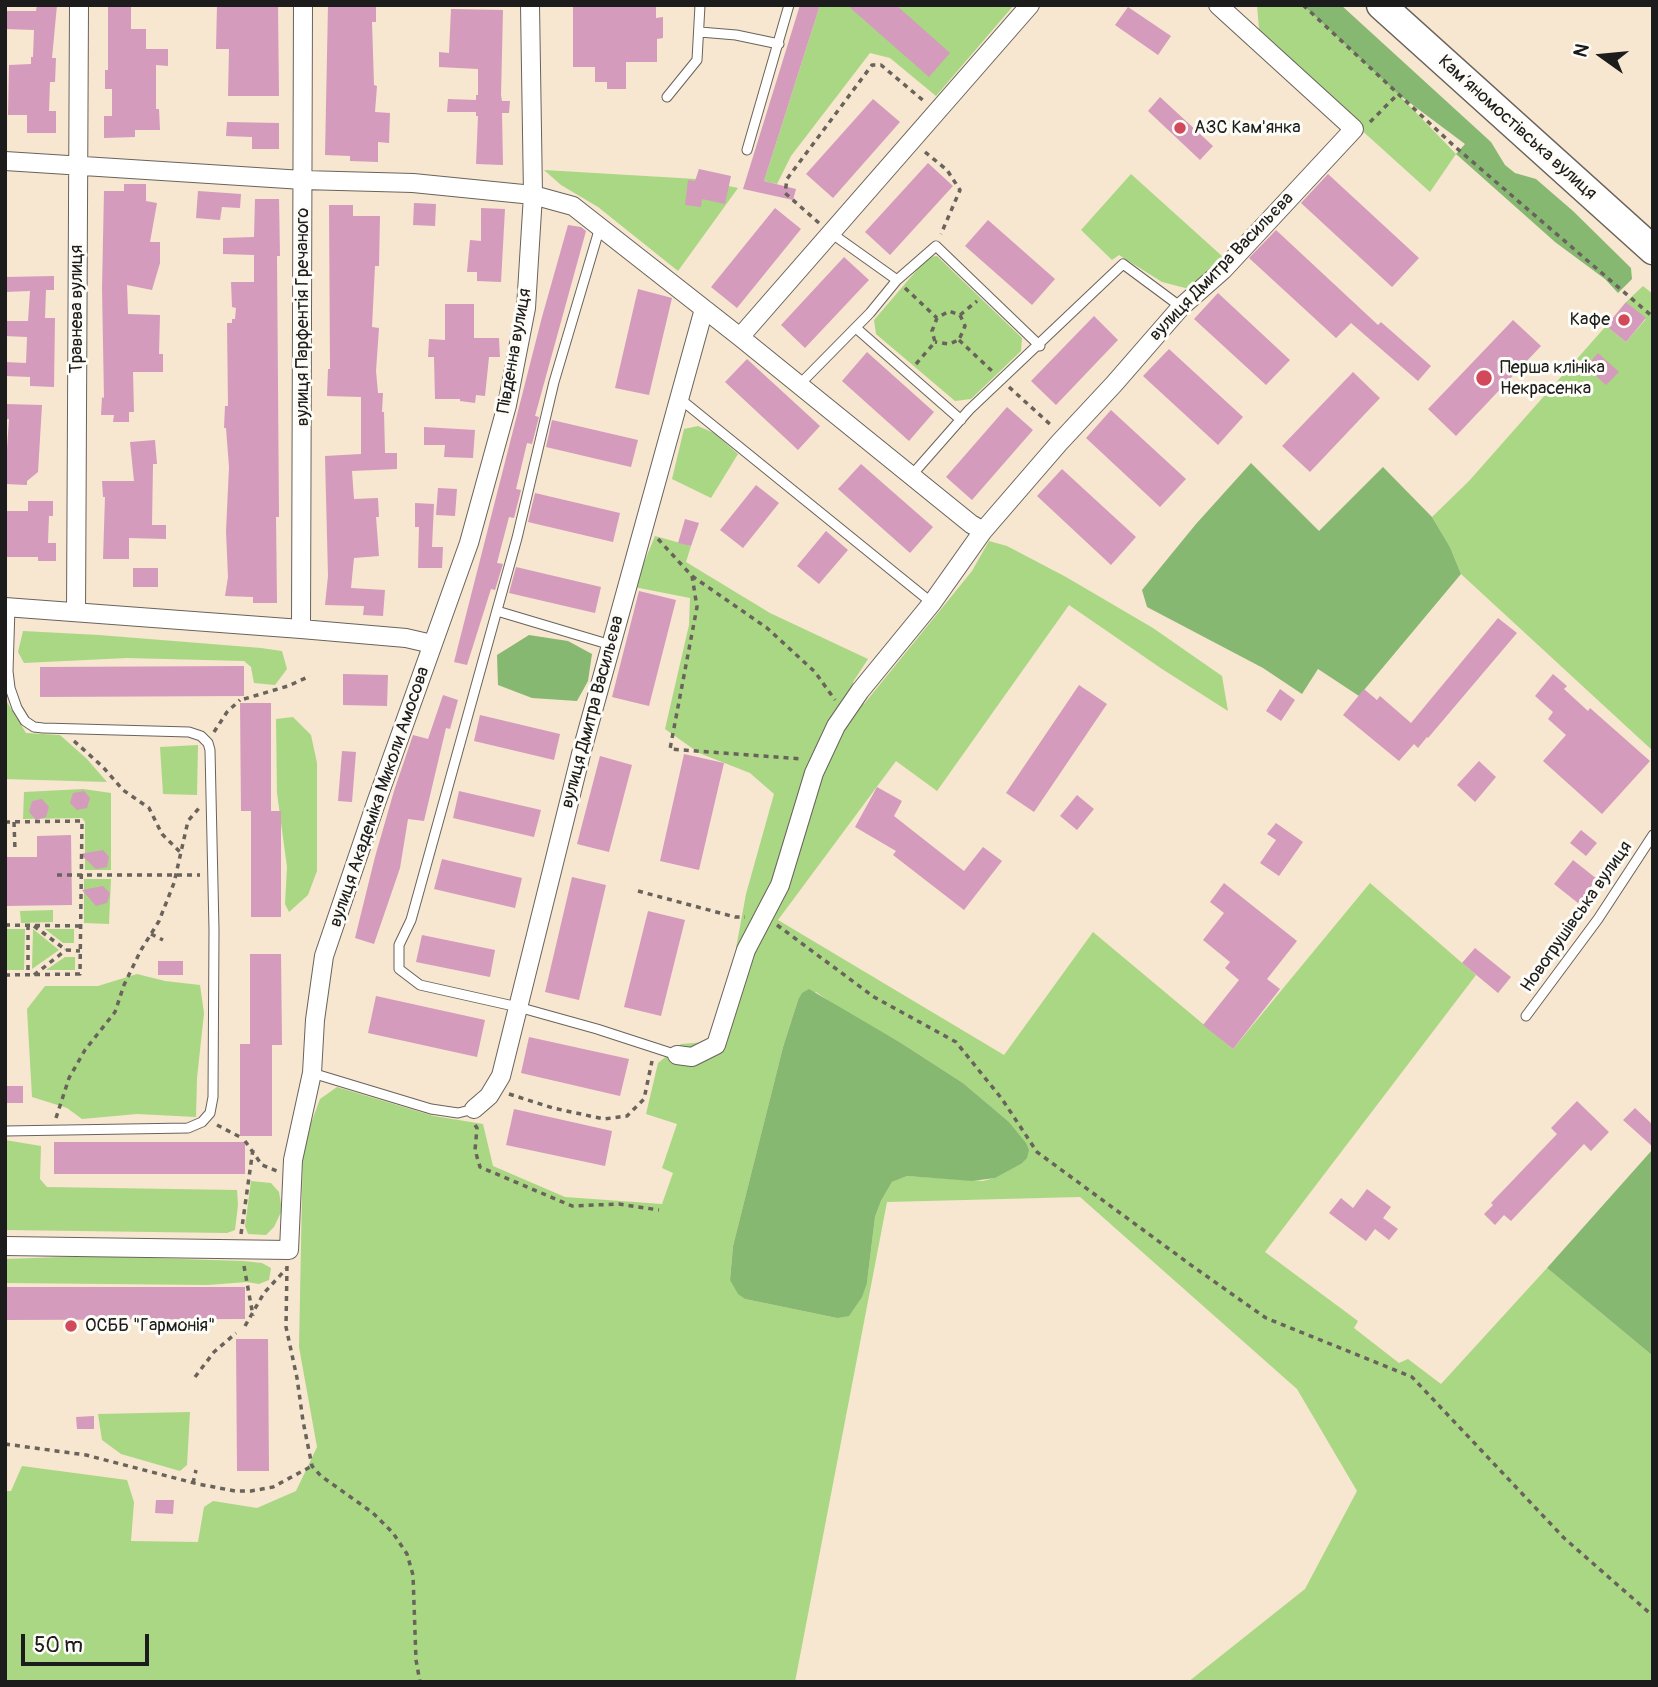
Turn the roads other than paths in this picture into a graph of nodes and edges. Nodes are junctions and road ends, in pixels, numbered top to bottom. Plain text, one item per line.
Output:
1 (79, 5) edge
2 (303, 5) edge
3 (530, 5) edge
4 (700, 5) edge
5 (789, 5) edge
6 (1030, 5) edge
7 (1218, 5) edge
8 (1381, 5) edge
9 (1236, 12) edge
10 (700, 32) junction
11 (779, 44) junction
12 (667, 97) dead end
13 (747, 150) dead end
14 (5, 162) edge
15 (78, 166) junction
16 (303, 180) junction
17 (533, 195) junction
18 (600, 227) junction
19 (831, 233) junction
20 (1653, 250) edge
21 (897, 280) junction
22 (1181, 307) junction
23 (704, 309) junction
24 (856, 328) junction
25 (740, 337) junction
26 (1040, 346) junction
27 (799, 385) junction
28 (679, 398) junction
29 (961, 420) junction
30 (911, 476) junction
31 (983, 531) junction
32 (932, 603) junction
33 (8, 607) edge
34 (497, 611) junction
35 (76, 612) junction
36 (301, 629) junction
37 (432, 644) junction
38 (611, 645) junction
39 (1653, 835) edge
40 (518, 1007) junction
41 (1525, 1016) dead end
42 (677, 1055) joint
43 (312, 1073) junction
44 (470, 1110) joint
45 (5, 1131) edge
46 (5, 1246) edge

1 - 15 street, Травнева вулиця
2 - 16 street, вулиця Парфентія Гречаного
3 - 17 street, Південна вулиця
4 - 10 lane
5 - 11 lane
6 - 19 street
7 - 9 street, вулиця Дмитра Васильєва
8 - 20 main road, Камʼяномостівська вулиця
9 - 22 street, вулиця Дмитра Васильєва
10 - 11 lane
10 - 12 lane
11 - 13 lane
14 - 15 street
15 - 16 street
15 - 35 street, Травнева вулиця
16 - 17 street
16 - 36 street, вулиця Парфентія Гречаного
17 - 18 street
17 - 37 street, Південна вулиця
18 - 23 street
18 - 34 lane
19 - 21 lane
19 - 25 street
21 - 24 lane
21 - 26 lane
22 - 26 lane
22 - 31 street, вулиця Дмитра Васильєва
23 - 25 street
23 - 28 street, вулиця Дмитра Васильєва
24 - 27 lane
24 - 29 lane
25 - 27 street
26 - 29 lane
27 - 30 street
28 - 32 lane
28 - 38 street, вулиця Дмитра Васильєва
29 - 30 lane
30 - 31 street
31 - 32 street, вулиця Дмитра Васильєва
32 - 42 street, вулиця Дмитра Васильєва
33 - 35 street, вулиця Академіка Миколи Амосова
33 - 45 lane
34 - 38 lane
34 - 40 lane
35 - 36 street, вулиця Академіка Миколи Амосова
36 - 37 street, вулиця Академіка Миколи Амосова
37 - 43 street, вулиця Академіка Миколи Амосова
38 - 40 street, вулиця Дмитра Васильєва
39 - 41 lane, Новогрушівська вулиця
40 - 42 lane
40 - 44 street, вулиця Дмитра Васильєва
43 - 44 lane
43 - 46 street, вулиця Академіка Миколи Амосова

